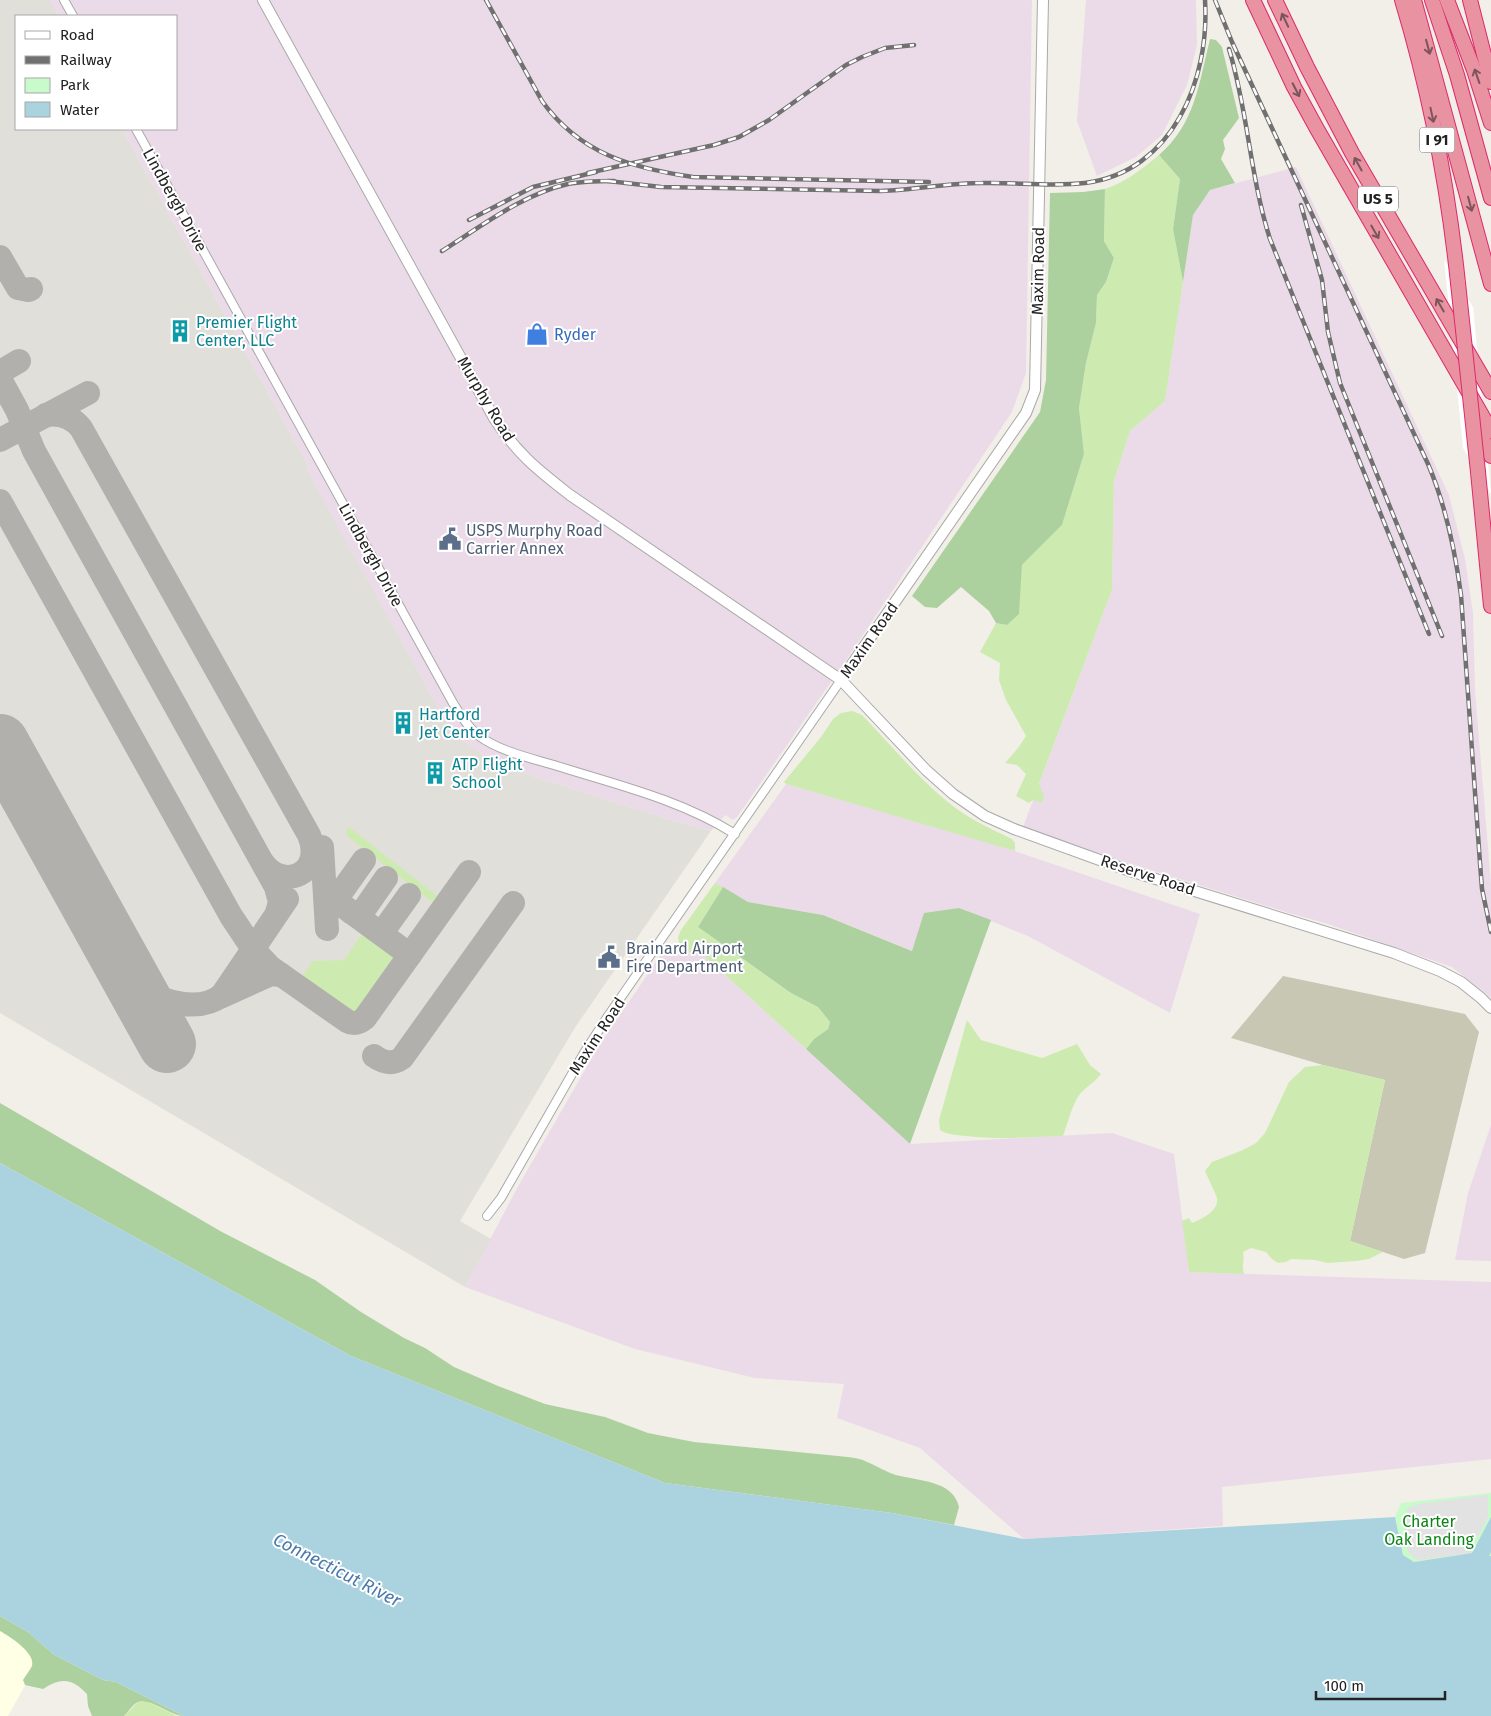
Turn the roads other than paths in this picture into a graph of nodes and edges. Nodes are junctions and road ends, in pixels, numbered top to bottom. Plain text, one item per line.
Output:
1 (64, 0) edge
2 (263, 0) edge
3 (1043, 0) edge
4 (1252, 0) edge
5 (1276, 0) edge
6 (1402, 0) edge
7 (1414, 0) edge
8 (1432, 0) edge
9 (1447, 0) edge
10 (1470, 0) edge
11 (73, 15) edge
12 (1491, 82) edge
13 (1491, 123) edge
14 (137, 130) edge
15 (1491, 198) edge
16 (1491, 284) edge
17 (1421, 309) junction
18 (1491, 392) edge
19 (1491, 431) edge
20 (1491, 456) edge
21 (1491, 606) edge
22 (841, 680) junction
23 (735, 834) junction
24 (1491, 1008) edge
25 (487, 1216) dead end

1 - 11 street
2 - 22 street, Murphy Road
3 - 22 street, Maxim Road
4 -> 17 highway, US 5
18 -> 5 highway, US 5
6 -> 21 highway, I 91, bridge
7 -> 16 highway
8 - 15 highway
13 -> 9 highway
10 - 12 highway
14 - 23 street, Lindbergh Drive
17 - 19 highway, US 5
17 - 20 highway
22 - 23 street, Maxim Road
22 - 24 street, Reserve Road
23 - 25 street, Maxim Road

